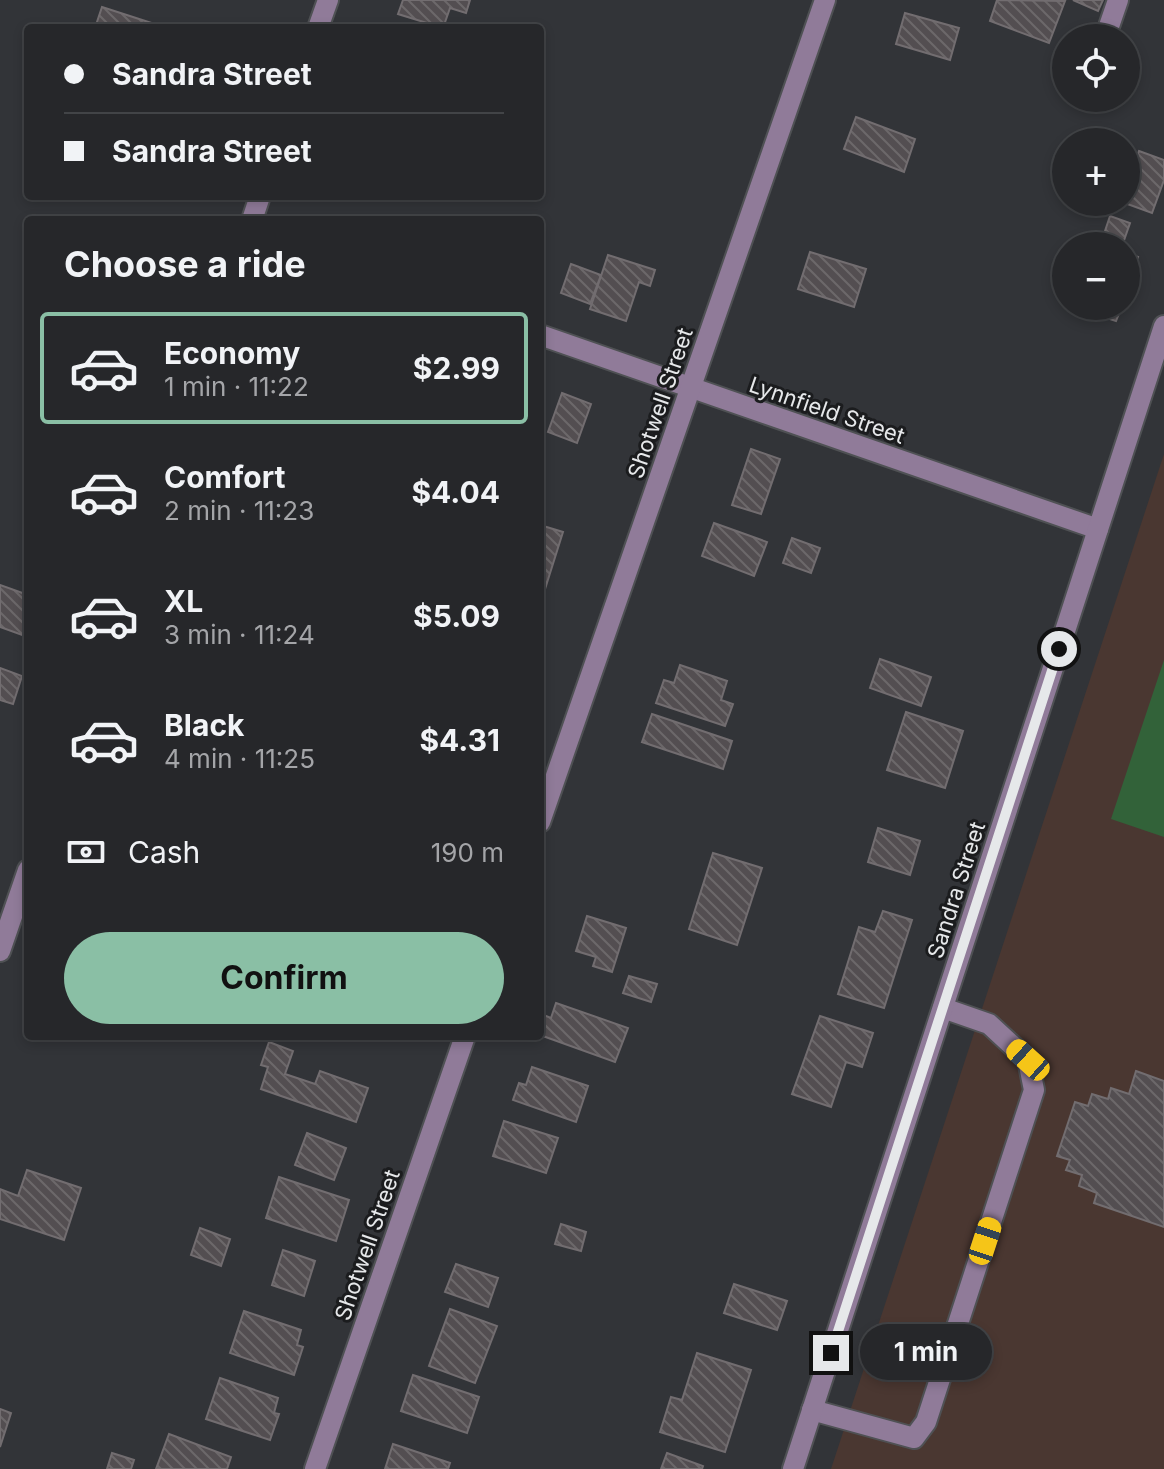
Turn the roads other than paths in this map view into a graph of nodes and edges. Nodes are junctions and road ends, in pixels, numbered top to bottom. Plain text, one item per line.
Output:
1 (328, 0) edge
2 (825, 0) edge
3 (1118, 0) edge
4 (319, 24) edge
5 (1110, 24) edge
6 (1164, 326) edge
7 (544, 336) edge
8 (691, 388) junction
9 (1098, 529) junction
10 (544, 811) edge
11 (24, 882) edge
12 (0, 951) edge
13 (943, 1008) junction
14 (464, 1040) edge
15 (812, 1410) junction
16 (315, 1469) edge
17 (793, 1469) edge

1 - 4 street
2 - 8 street, Shotwell Street
3 - 5 street
6 - 9 street, Sandra Street
7 - 8 street, Lynnfield Street
8 - 9 street, Lynnfield Street
8 - 10 street, Shotwell Street
9 - 13 street, Sandra Street
11 - 12 street
13 - 15 street, Sandra Street
13 - 15 street
14 - 16 street, Shotwell Street
15 - 17 street, Sandra Street

